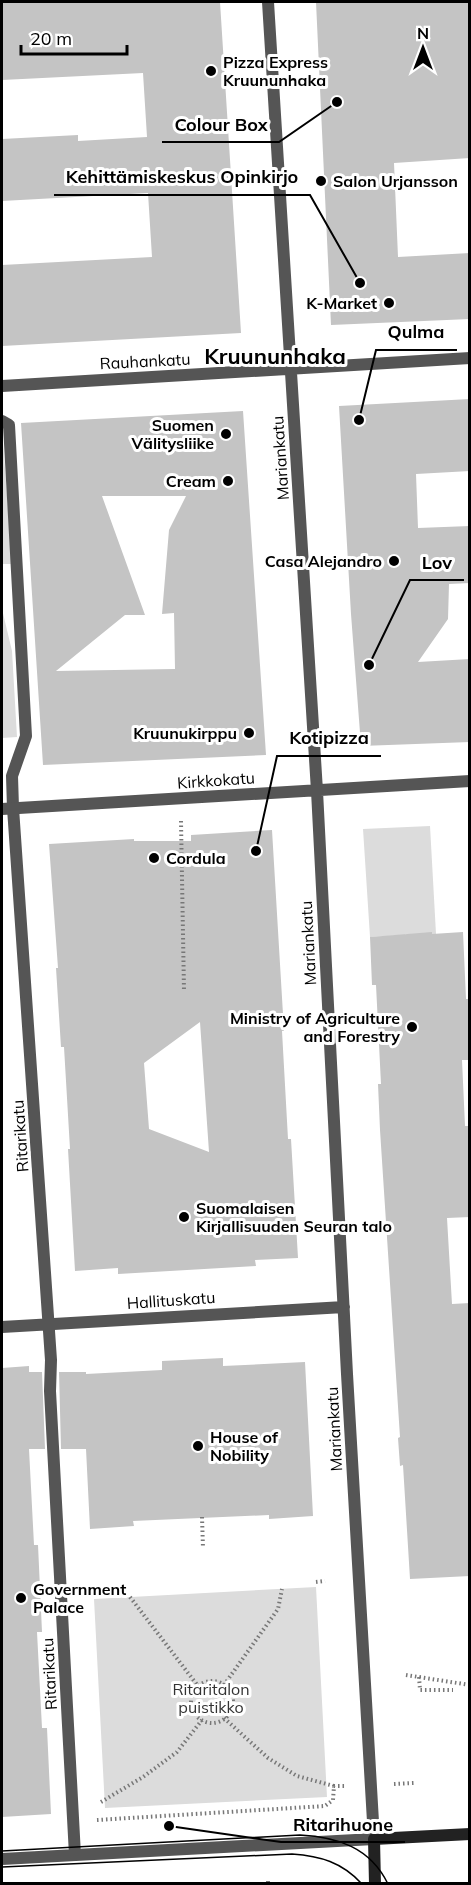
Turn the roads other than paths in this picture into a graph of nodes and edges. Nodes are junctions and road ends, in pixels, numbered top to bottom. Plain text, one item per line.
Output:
1 (268, 2) edge
2 (470, 358) edge
3 (290, 369) junction
4 (2, 387) edge
5 (2, 422) edge
6 (470, 781) edge
7 (317, 791) junction
8 (7, 808) edge
9 (344, 1306) junction
10 (49, 1324) junction
11 (2, 1327) edge
12 (470, 1834) edge
13 (374, 1839) junction
14 (75, 1855) junction
15 (2, 1859) edge
16 (375, 1884) edge

1 - 3 street, Mariankatu
2 - 3 street, Rauhankatu
3 - 4 street, Rauhankatu
3 - 7 street, Mariankatu
5 - 8 street, Ritarikatu
6 - 7 street, Kirkkokatu
7 - 8 street, Kirkkokatu
7 - 9 street, Mariankatu
8 - 10 street, Ritarikatu
9 - 10 street, Hallituskatu
9 - 13 street, Mariankatu
10 - 11 street, Hallituskatu
10 - 14 street, Ritarikatu
12 - 13 main road
13 - 14 street
13 - 16 main road, Mariankatu
14 - 15 street

